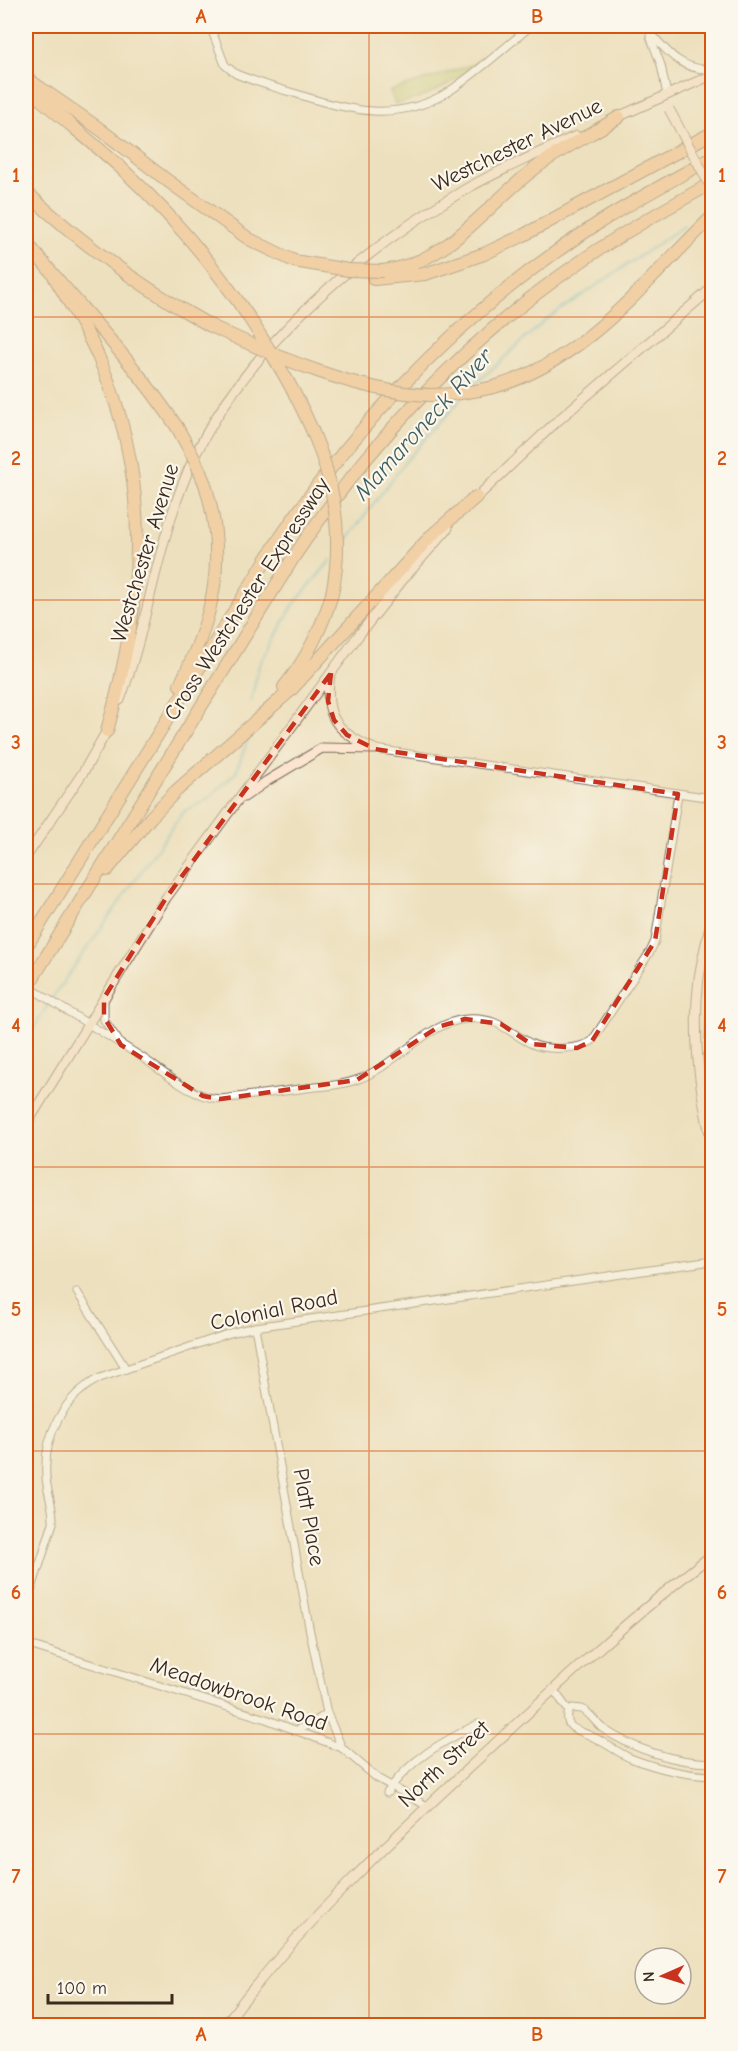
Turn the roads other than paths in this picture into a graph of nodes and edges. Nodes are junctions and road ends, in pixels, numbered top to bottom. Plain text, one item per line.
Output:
1 (210, 26) edge
2 (531, 26) edge
3 (644, 26) edge
4 (712, 69) edge
5 (712, 75) edge
6 (26, 78) edge
7 (26, 86) edge
8 (667, 95) junction
9 (619, 117) junction
10 (712, 133) edge
11 (712, 158) edge
12 (712, 183) edge
13 (712, 189) edge
14 (26, 192) edge
15 (712, 217) edge
16 (26, 242) edge
17 (379, 275) junction
18 (55, 278) junction
19 (712, 288) edge
20 (476, 497) junction
21 (331, 674) junction
22 (107, 731) junction
23 (224, 747) junction
24 (375, 748) junction
25 (148, 750) junction
26 (678, 794) junction
27 (712, 798) edge
28 (231, 809) junction
29 (26, 857) edge
30 (712, 919) edge
31 (63, 929) junction
32 (26, 947) edge
33 (26, 987) edge
34 (712, 991) edge
35 (104, 998) junction
36 (88, 1024) junction
37 (121, 1045) junction
38 (712, 1072) edge
39 (26, 1125) edge
40 (712, 1143) edge
41 (712, 1261) edge
42 (78, 1292) dead end
43 (255, 1327) junction
44 (126, 1369) junction
45 (712, 1555) edge
46 (26, 1606) edge
47 (26, 1644) edge
48 (553, 1689) junction
49 (569, 1711) junction
50 (327, 1713) junction
51 (478, 1724) dead end
52 (601, 1727) junction
53 (295, 1731) junction
54 (594, 1737) junction
55 (342, 1748) junction
56 (677, 1760) junction
57 (712, 1763) edge
58 (675, 1771) junction
59 (712, 1776) edge
60 (389, 1790) junction
61 (427, 1806) junction
62 (224, 2025) edge

1 - 2 street
3 - 4 street
3 - 8 street
5 - 8 main road, Westchester Avenue
6 - 17 highway, bridge
7 - 23 highway, bridge
8 - 9 main road, Westchester Avenue
8 - 13 main road, bridge
9 - 17 highway
9 - 22 main road, Westchester Avenue
10 - 17 highway
11 - 25 highway, Cross Westchester Expressway
12 - 31 highway, Cross Westchester Expressway
14 - 15 highway, bridge
16 - 18 highway
18 - 22 highway
18 - 25 highway, bridge
19 - 20 main road
20 - 21 main road
20 - 23 highway
21 - 24 main road
21 - 28 main road
22 - 29 main road, Westchester Avenue
23 - 31 highway
24 - 26 street
24 - 28 main road
25 - 32 highway, Cross Westchester Expressway
26 - 27 street
26 - 37 street
28 - 35 main road
30 - 40 main road
31 - 33 highway, Cross Westchester Expressway
33 - 36 street, bridge
34 - 38 main road
35 - 36 main road
35 - 37 street
36 - 37 street
36 - 39 main road
41 - 43 street, Colonial Road
42 - 44 street
43 - 44 street, Colonial Road
43 - 50 street, Platt Place
44 - 46 street, Colonial Road
45 - 48 main road, North Street
47 - 53 street, Meadowbrook Road
48 - 49 street
48 - 61 main road, North Street
49 - 52 street
49 - 54 street
50 - 53 street
50 - 55 street, Platt Place
51 - 60 street, North Street
52 - 54 street
52 - 56 street
53 - 55 street, Meadowbrook Road
54 - 58 street
55 - 60 street, Meadowbrook Road
56 - 57 street
56 - 58 street
58 - 59 street
60 - 61 street, Meadowbrook Road
61 - 62 main road, North Street

